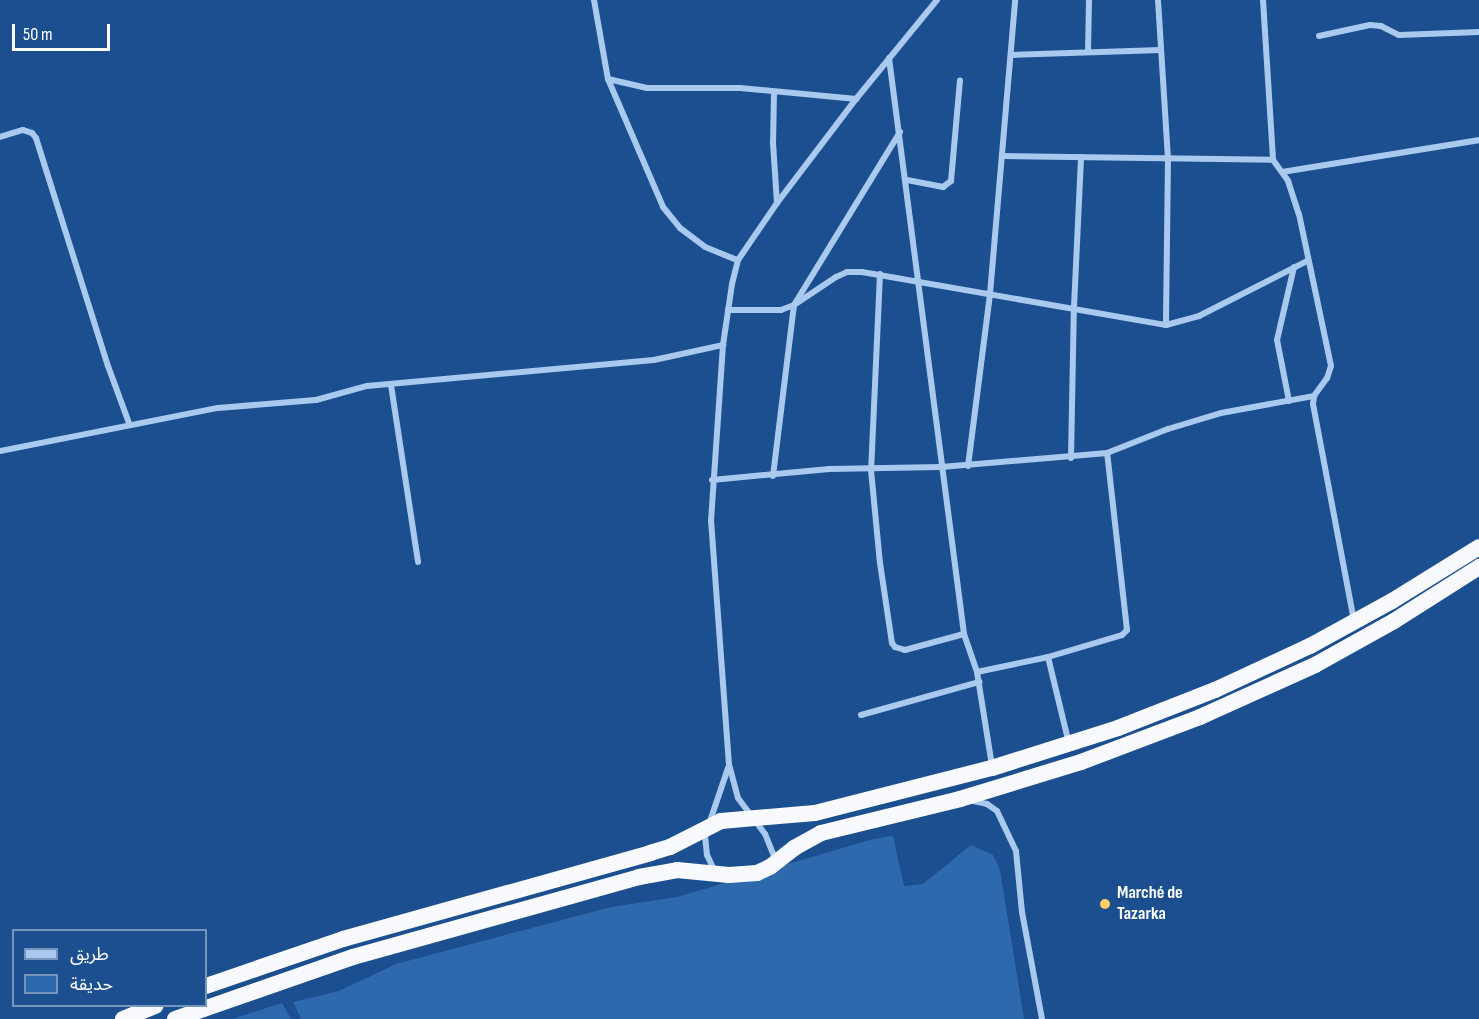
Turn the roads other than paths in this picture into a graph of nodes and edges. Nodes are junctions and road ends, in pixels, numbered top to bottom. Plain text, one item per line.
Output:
1 (594, 0) edge
2 (938, 0) edge
3 (1015, 0) edge
4 (1089, 0) edge
5 (1158, 0) edge
6 (1263, 0) edge
7 (1479, 32) edge
8 (1319, 36) dead end
9 (1161, 50) junction
10 (1088, 52) junction
11 (1012, 55) junction
12 (889, 58) junction
13 (608, 80) junction
14 (960, 80) dead end
15 (774, 93) junction
16 (856, 99) junction
17 (900, 132) junction
18 (0, 137) edge
19 (1479, 140) edge
20 (1002, 156) junction
21 (1081, 157) junction
22 (1167, 158) junction
23 (1273, 160) junction
24 (1282, 172) junction
25 (907, 180) junction
26 (777, 203) junction
27 (738, 260) junction
28 (1307, 261) junction
29 (1294, 267) junction
30 (880, 274) junction
31 (918, 281) junction
32 (990, 294) junction
33 (794, 305) junction
34 (1074, 307) junction
35 (728, 310) junction
36 (1166, 325) junction
37 (723, 345) junction
38 (391, 385) junction
39 (1314, 396) junction
40 (1289, 401) junction
41 (129, 423) junction
42 (0, 451) edge
43 (1107, 453) junction
44 (1071, 458) junction
45 (968, 466) junction
46 (941, 468) junction
47 (871, 470) junction
48 (773, 476) junction
49 (712, 480) junction
50 (1479, 547) edge
51 (418, 562) dead end
52 (1479, 567) edge
53 (1355, 622) junction
54 (964, 633) junction
55 (1048, 657) junction
56 (977, 672) junction
57 (979, 682) junction
58 (861, 715) dead end
59 (1069, 745) junction
60 (729, 765) junction
61 (992, 768) junction
62 (960, 799) junction
63 (751, 817) junction
64 (707, 826) junction
65 (777, 862) junction
66 (716, 872) junction
67 (207, 986) edge
68 (151, 1007) edge
69 (123, 1019) edge
70 (175, 1019) edge
71 (1042, 1019) edge

1 - 13 street
2 - 12 street
3 - 11 street
4 - 10 street
5 - 9 street
6 - 23 street
7 - 8 street
9 - 10 street
9 - 22 street
10 - 11 street
11 - 20 street
12 - 16 street
12 - 17 street
13 - 15 street
13 - 27 street
14 - 25 street
15 - 16 street
15 - 26 street
16 - 26 street
17 - 25 street
17 - 33 street
18 - 41 street
19 - 24 street
20 - 21 street
20 - 32 street
21 - 22 street
21 - 34 street
22 - 23 street
22 - 36 street
23 - 24 street
24 - 28 street
25 - 31 street
26 - 27 street
27 - 35 street
28 - 29 street
28 - 39 street
29 - 36 street
29 - 40 street
30 - 31 street
30 - 33 street
30 - 47 street
31 - 32 street
31 - 46 street
32 - 34 street
32 - 45 street
33 - 35 street
33 - 48 street
34 - 36 street
34 - 44 street
35 - 37 street
37 - 38 street
37 - 49 street
38 - 41 street
38 - 51 street
39 - 40 street
39 - 53 street
40 - 43 street
41 - 42 street
43 - 44 street
43 - 55 street
44 - 45 street
45 - 46 street
46 - 47 street
46 - 54 street
47 - 48 street
47 - 54 street
48 - 49 street
49 - 60 street
50 - 53 highway
52 - 62 highway
53 - 59 highway
54 - 56 street
55 - 56 street
55 - 59 street
56 - 57 street
57 - 58 street
57 - 61 street
59 - 61 highway
60 - 63 street
60 - 64 street
61 - 63 highway
62 - 65 highway
62 - 71 street
63 - 64 highway
63 - 65 street
64 - 66 street
64 - 67 highway
65 - 66 highway
66 - 70 highway
68 - 69 highway

